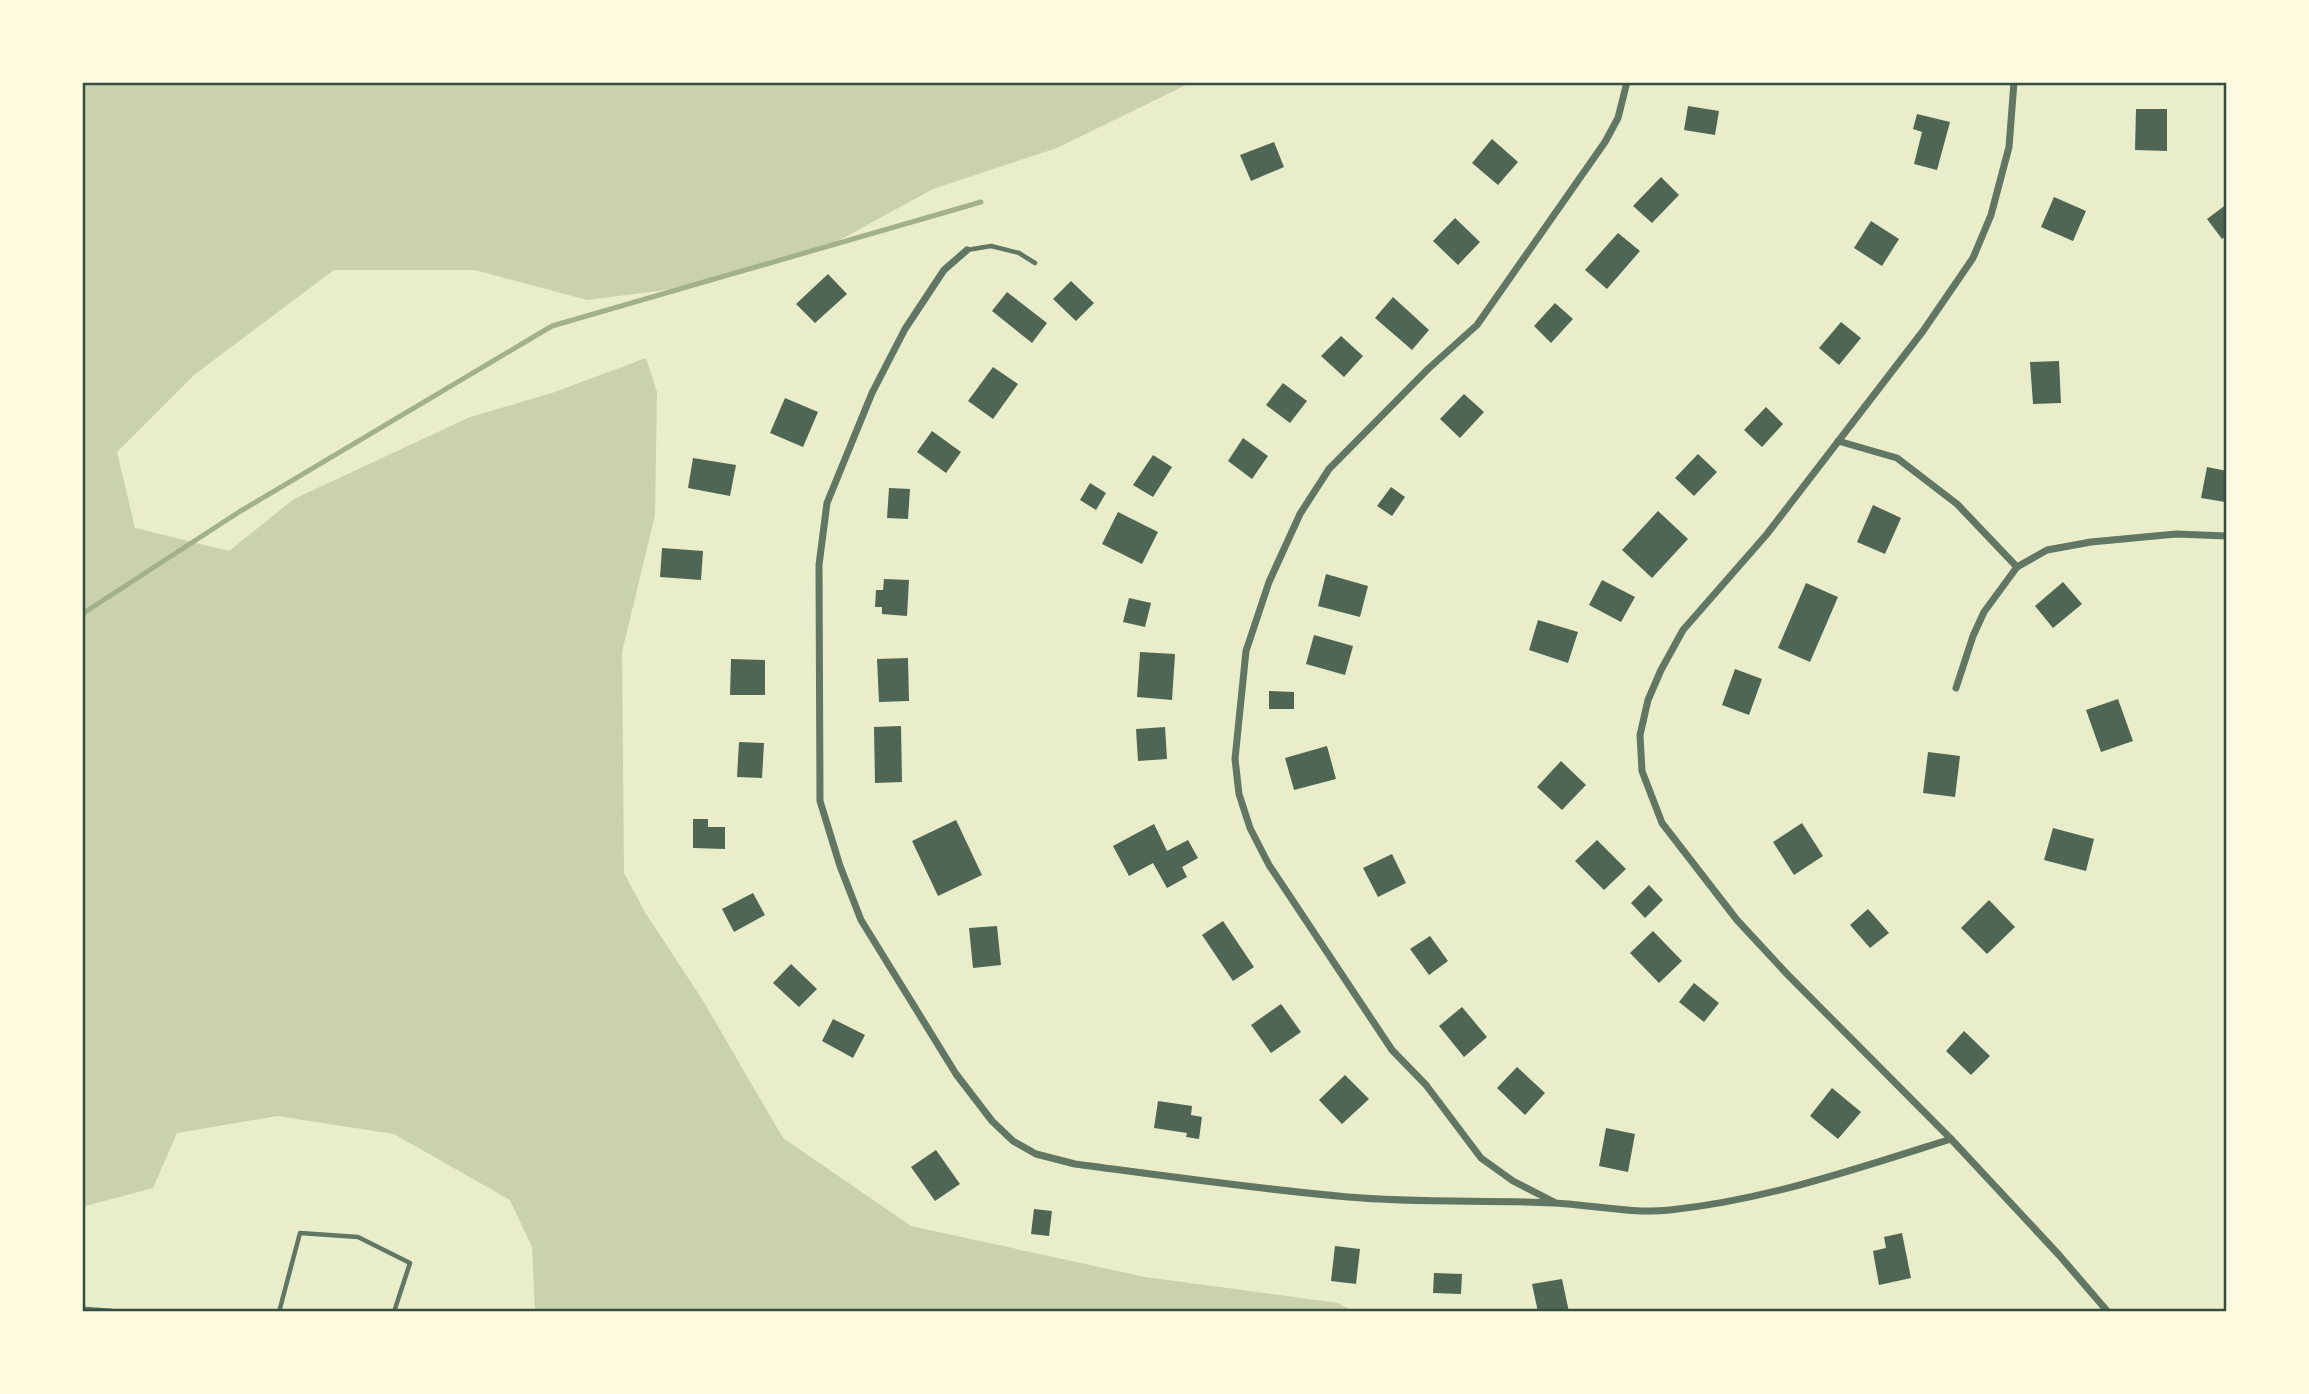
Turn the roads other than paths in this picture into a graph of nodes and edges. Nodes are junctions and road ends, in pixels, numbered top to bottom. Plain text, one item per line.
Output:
1 (1627, 82) edge
2 (2014, 82) edge
3 (967, 250) joint
4 (1035, 263) dead end
5 (1838, 441) junction
6 (2227, 536) edge
7 (2017, 567) junction
8 (1956, 688) dead end
9 (1951, 1139) junction
10 (1557, 1203) junction
11 (82, 1310) edge
12 (111, 1312) edge
13 (279, 1312) edge
14 (394, 1312) edge
15 (2108, 1312) edge

1 - 10 street
2 - 5 street
3 - 4 lane
3 - 10 street
5 - 7 street
5 - 9 street
6 - 7 street
7 - 8 street
9 - 10 street
9 - 15 street
11 - 12 street
13 - 14 lane

